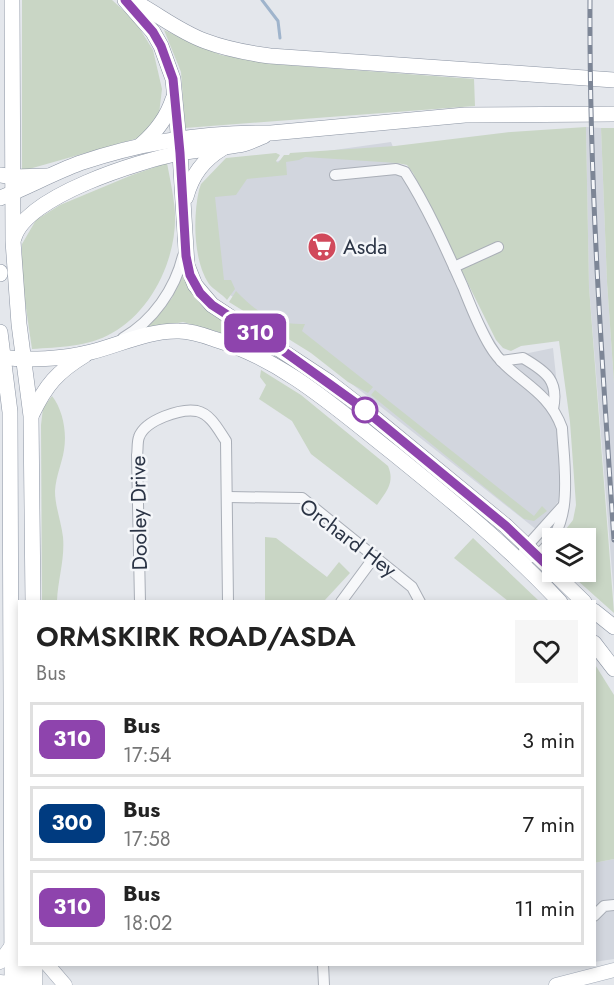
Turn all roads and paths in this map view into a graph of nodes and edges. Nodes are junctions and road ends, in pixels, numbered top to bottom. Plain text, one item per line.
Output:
1 (12, 0) edge
2 (125, 0) edge
3 (132, 0) edge
4 (614, 80) edge
5 (175, 96) junction
6 (614, 114) edge
7 (271, 133) junction
8 (141, 145) junction
9 (179, 146) junction
10 (225, 147) junction
11 (336, 175) dead end
12 (6, 176) edge
13 (47, 176) junction
14 (6, 195) edge
15 (183, 204) junction
16 (13, 241) junction
17 (185, 244) junction
18 (498, 247) dead end
19 (454, 267) junction
20 (0, 332) edge
21 (111, 346) junction
22 (90, 352) junction
23 (2, 357) edge
24 (25, 358) junction
25 (501, 361) junction
26 (0, 395) edge
27 (553, 410) junction
28 (9, 412) junction
29 (31, 416) junction
30 (228, 497) junction
31 (532, 550) junction
32 (375, 556) junction
33 (542, 560) edge
34 (520, 561) junction
35 (564, 582) edge
36 (33, 600) edge
37 (140, 600) edge
38 (228, 600) edge
39 (342, 600) edge
40 (419, 600) edge
41 (558, 600) edge
42 (582, 600) edge
43 (596, 613) edge
44 (614, 627) edge
45 (596, 646) edge
46 (614, 669) edge
47 (614, 905) edge
48 (596, 914) edge
49 (12, 945) junction
50 (0, 962) edge
51 (25, 966) edge
52 (35, 966) edge
53 (49, 966) edge
54 (323, 966) edge
55 (594, 970) edge
56 (614, 970) edge
57 (13, 984) edge
58 (35, 985) edge
59 (65, 985) edge
60 (324, 985) edge
61 (556, 985) edge

1 - 12 highway
2 - 5 highway
3 - 4 highway
5 - 8 highway
5 - 9 highway
6 - 7 highway
7 - 9 highway
7 - 10 highway
8 - 9 highway
8 - 13 highway
9 - 10 highway
9 - 15 highway
9 - 16 highway
10 - 15 highway
11 - 19 street
12 - 13 highway
12 - 14 highway
13 - 14 highway
14 - 16 highway
15 - 17 highway
16 - 24 highway
17 - 21 street
17 - 31 highway
18 - 19 street
19 - 25 street
20 - 23 highway
21 - 22 highway
21 - 34 highway
22 - 24 highway
22 - 29 highway
23 - 24 highway
23 - 28 highway
24 - 29 highway
25 - 27 street
25 - 27 street
26 - 28 highway
27 - 31 street
28 - 49 highway
29 - 36 highway
30 - 32 street, Orchard Hey
30 - 37 street, Dooley Drive
30 - 38 street
31 - 33 highway
31 - 34 street
32 - 39 street
32 - 40 street, Orchard Hey
34 - 41 highway
35 - 42 highway
43 - 44 highway
45 - 46 highway
47 - 48 street
49 - 50 main road
49 - 57 highway
51 - 57 main road
52 - 58 highway
53 - 59 main road
54 - 60 street
55 - 56 main road
55 - 61 main road

